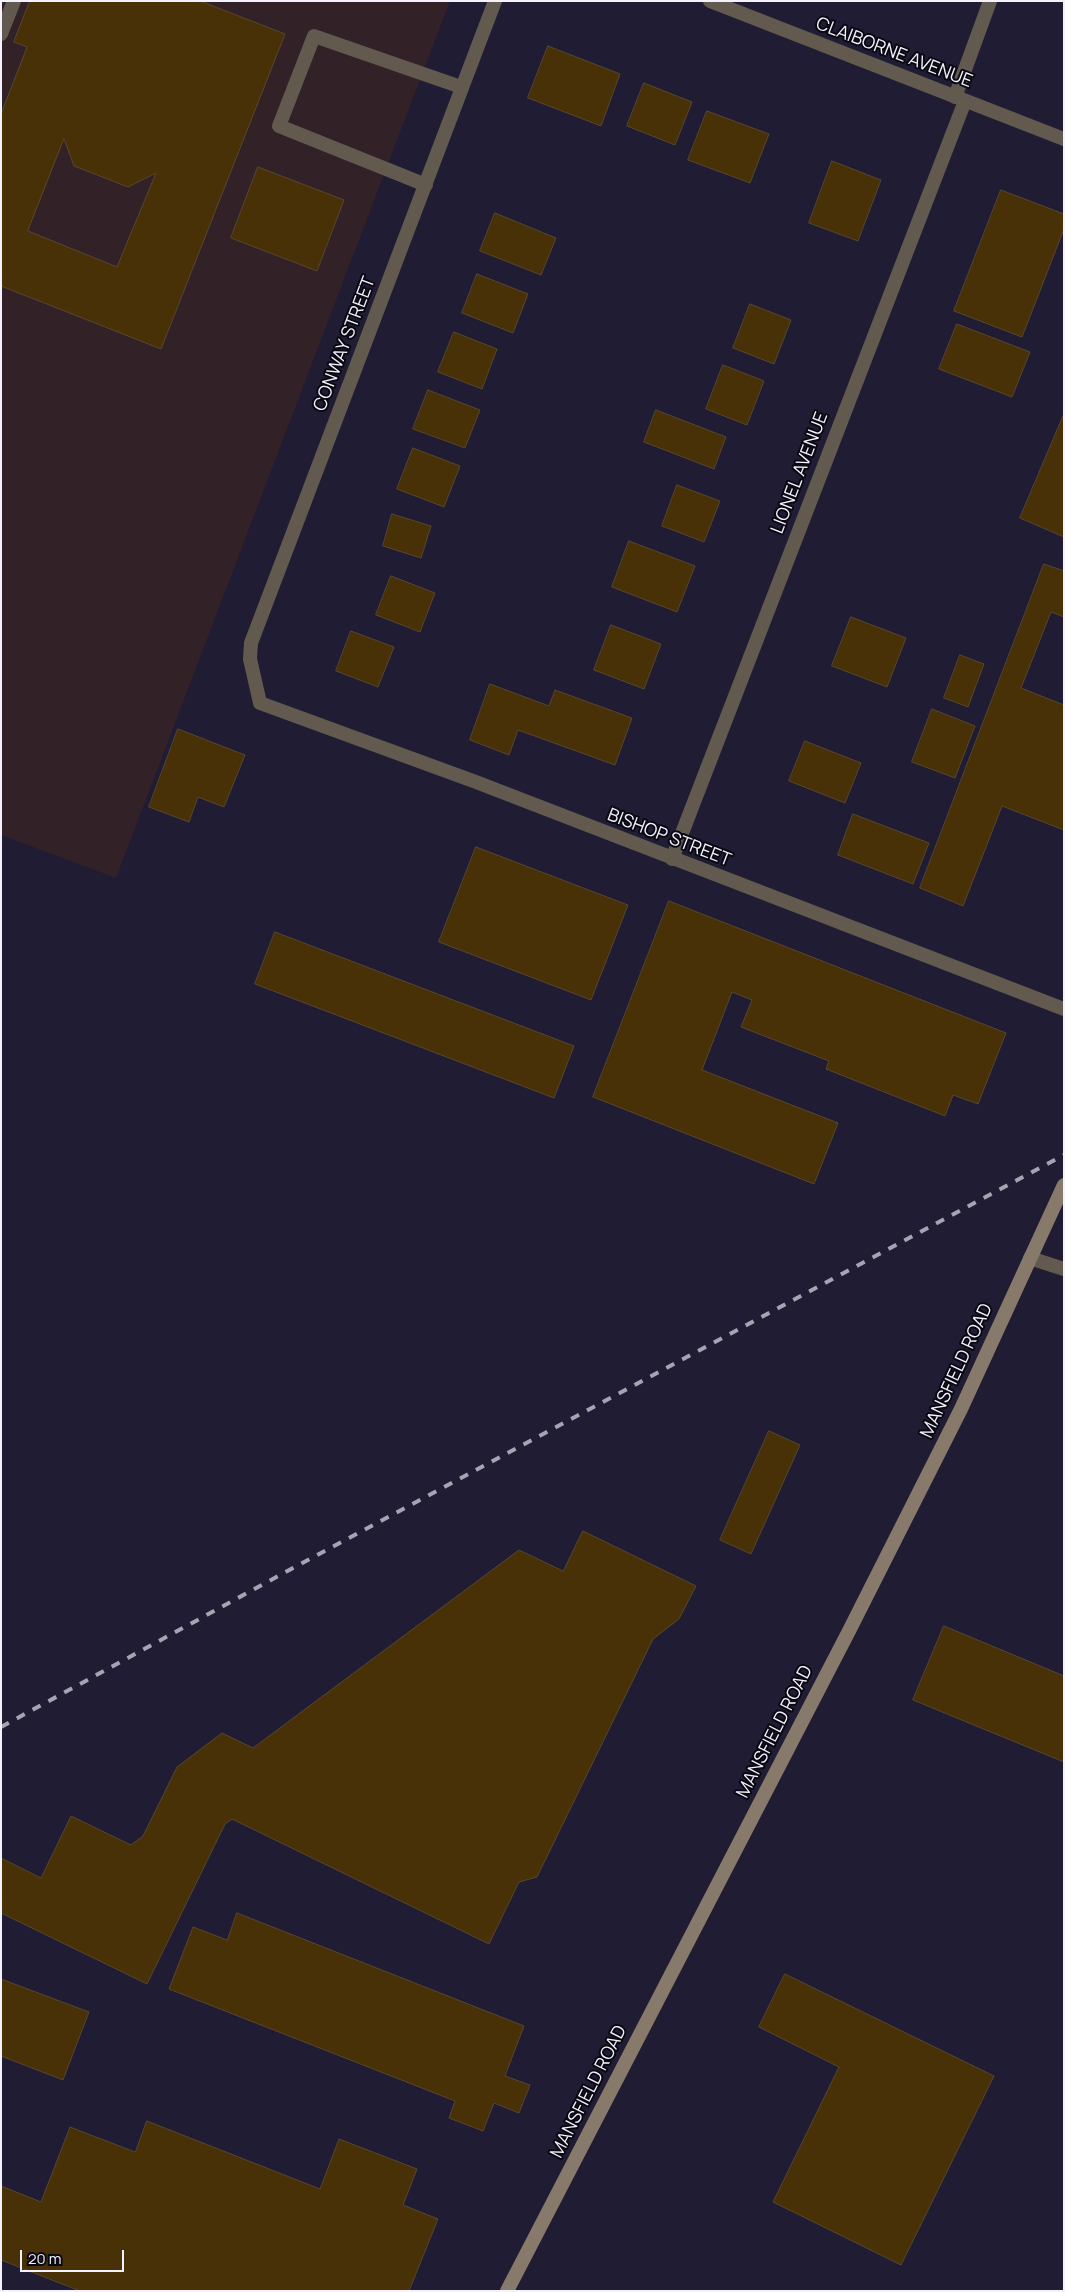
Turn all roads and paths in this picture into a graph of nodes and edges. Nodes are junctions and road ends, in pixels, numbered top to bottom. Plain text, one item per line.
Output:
1 (14, 1) edge
2 (495, 1) edge
3 (710, 1) edge
4 (990, 1) edge
5 (1, 34) edge
6 (461, 87) junction
7 (960, 99) junction
8 (1064, 139) edge
9 (426, 185) junction
10 (260, 703) joint
11 (672, 859) junction
12 (1064, 1009) edge
13 (1064, 1184) edge
14 (1030, 1258) junction
15 (1064, 1270) edge
16 (507, 2291) edge

1 - 5 street
2 - 6 street, CONWAY STREET
3 - 7 street, CLAIBORNE AVENUE
4 - 7 street, LIONEL AVENUE
6 - 9 street, CONWAY STREET
6 - 9 street
7 - 8 street, CLAIBORNE AVENUE
7 - 11 street, LIONEL AVENUE
9 - 10 street, CONWAY STREET
10 - 11 street, BISHOP STREET
11 - 12 street, BISHOP STREET
13 - 14 main road, MANSFIELD ROAD
14 - 15 street
14 - 16 main road, MANSFIELD ROAD

